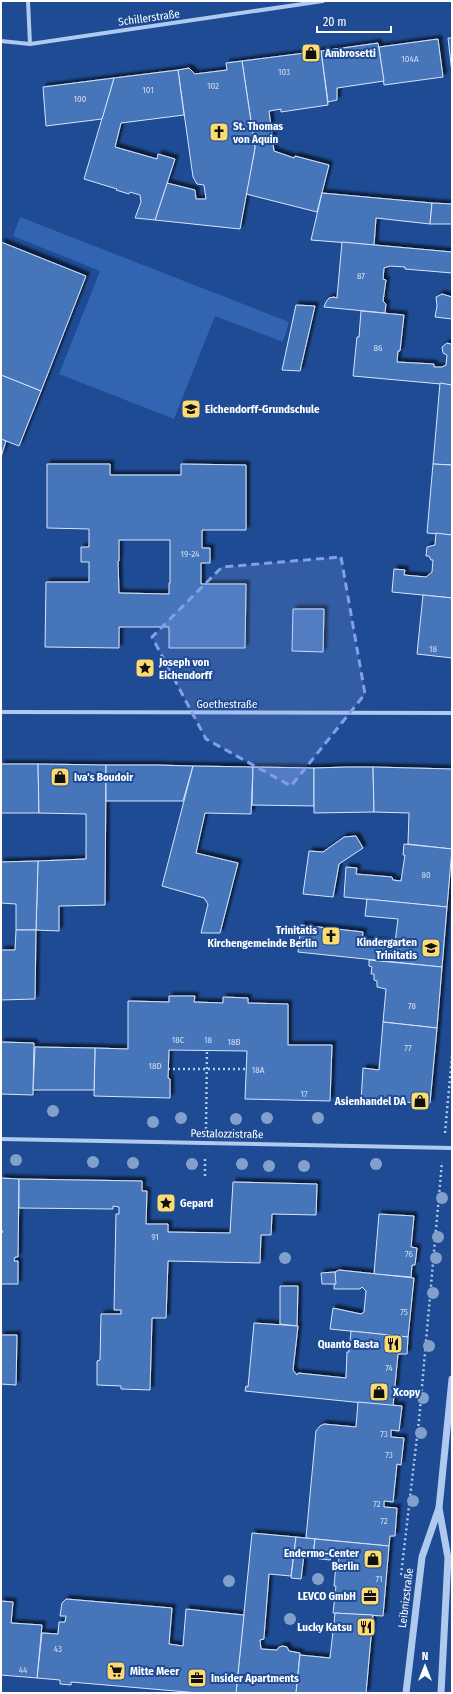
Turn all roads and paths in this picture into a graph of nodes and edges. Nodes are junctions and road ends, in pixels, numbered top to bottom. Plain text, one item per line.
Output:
1 (28, 1) edge
2 (323, 1) edge
3 (1, 42) edge
4 (30, 44) junction
5 (1, 712) edge
6 (452, 713) edge
7 (207, 1050) dead end
8 (452, 1056) edge
9 (168, 1068) dead end
10 (207, 1068) junction
11 (246, 1069) dead end
12 (206, 1110) dead end
13 (445, 1131) dead end
14 (1, 1139) edge
15 (452, 1148) edge
16 (441, 1171) dead end
17 (452, 1380) edge
18 (439, 1508) junction
19 (401, 1576) dead end
20 (406, 1693) edge
21 (441, 1693) edge

1 - 4 street
2 - 4 street, Schillerstraße
3 - 4 street, Schillerstraße
5 - 6 street, Goethestraße
7 - 10 path
8 - 13 path
9 - 10 path
10 - 11 path
10 - 12 path
14 - 15 street, Pestalozzistraße
16 - 19 path
17 - 18 street, Leibnizstraße
18 - 20 street, Leibnizstraße
18 - 21 street, Leibnizstraße

